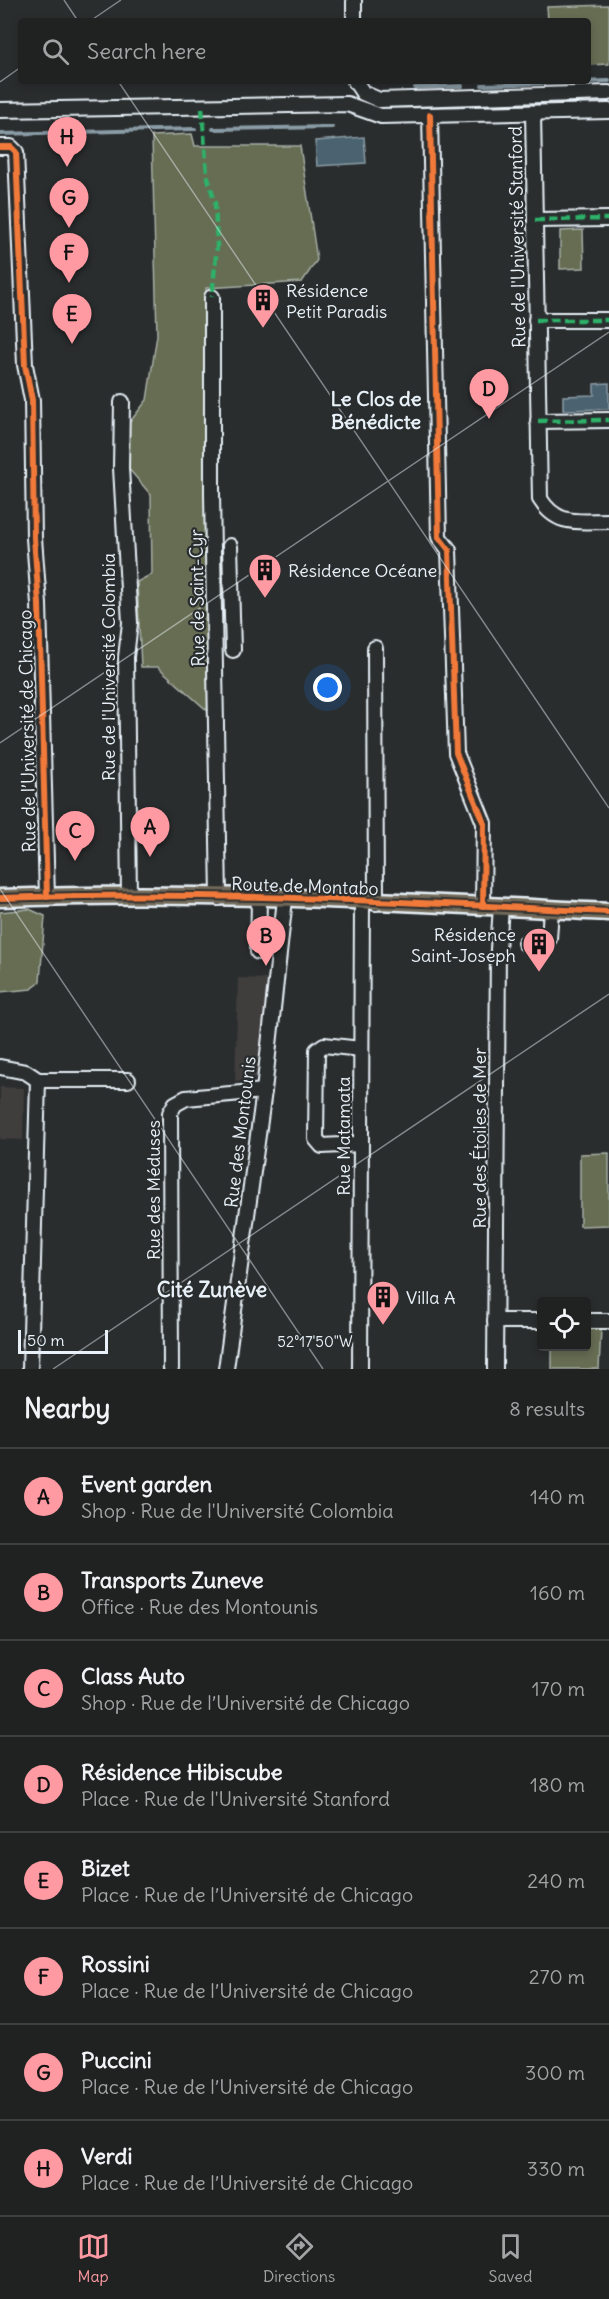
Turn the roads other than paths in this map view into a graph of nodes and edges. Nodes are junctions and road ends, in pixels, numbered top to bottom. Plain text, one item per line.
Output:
1 (354, 0) edge
2 (354, 18) edge
3 (357, 84) edge
4 (609, 93) edge
5 (0, 110) edge
6 (609, 111) edge
7 (533, 113) junction
8 (430, 115) junction
9 (0, 147) edge
10 (609, 219) edge
11 (535, 220) junction
12 (212, 297) dead end
13 (536, 320) junction
14 (609, 320) edge
15 (122, 402) dead end
16 (609, 420) edge
17 (538, 421) junction
18 (609, 521) edge
19 (230, 546) dead end
20 (233, 627) junction
21 (216, 628) junction
22 (375, 648) dead end
23 (233, 650) dead end
24 (129, 896) junction
25 (47, 897) junction
26 (0, 898) edge
27 (219, 898) junction
28 (259, 898) junction
29 (285, 899) junction
30 (369, 902) junction
31 (483, 906) junction
32 (501, 907) junction
33 (551, 909) junction
34 (609, 912) edge
35 (525, 943) dead end
36 (258, 952) dead end
37 (361, 1049) junction
38 (0, 1067) edge
39 (38, 1080) junction
40 (128, 1080) dead end
41 (264, 1091) junction
42 (361, 1144) junction
43 (495, 1321) junction
44 (537, 1321) edge
45 (591, 1321) edge
46 (609, 1321) edge
47 (30, 1369) edge
48 (171, 1369) edge
49 (226, 1369) edge
50 (360, 1369) edge
51 (495, 1369) edge

1 - 2 street
3 - 4 street
5 - 8 street
6 - 7 street
7 - 8 street
7 - 11 street, Rue de l'Université Stanford
8 - 31 street
9 - 25 street, Rue de l’Université de Chicago
10 - 11 street
11 - 13 street, Rue de l'Université Stanford
12 - 21 street, Rue de Saint-Cyr
13 - 14 street
13 - 17 street, Rue de l'Université Stanford
15 - 24 street, Rue de l'Université Colombia
16 - 17 street
17 - 18 street, Rue de l'Université Stanford
19 - 20 street
20 - 21 street
20 - 23 street
21 - 27 street, Rue de Saint-Cyr
22 - 30 street, Rue Matamata
24 - 25 main road, Route de Montabo
24 - 27 main road, Route de Montabo
25 - 26 main road, Route de Montabo
27 - 28 main road, Route de Montabo
28 - 29 main road, Route de Montabo
28 - 36 street
29 - 30 main road, Route de Montabo
29 - 41 street, Rue des Montounis
30 - 31 main road, Route de Montabo
30 - 37 street, Rue Matamata
31 - 32 main road, Route de Montabo
32 - 33 main road, Route de Montabo
32 - 43 street, Rue des Étoiles de Mer
33 - 34 main road, Route de Montabo
33 - 35 street
37 - 42 street, Rue Matamata
37 - 42 street
38 - 39 street
39 - 40 street
39 - 47 street
41 - 48 street, Rue des Méduses
41 - 49 street, Rue des Montounis
42 - 50 street, Rue Matamata
43 - 44 street
43 - 51 street, Rue des Étoiles de Mer
45 - 46 street

